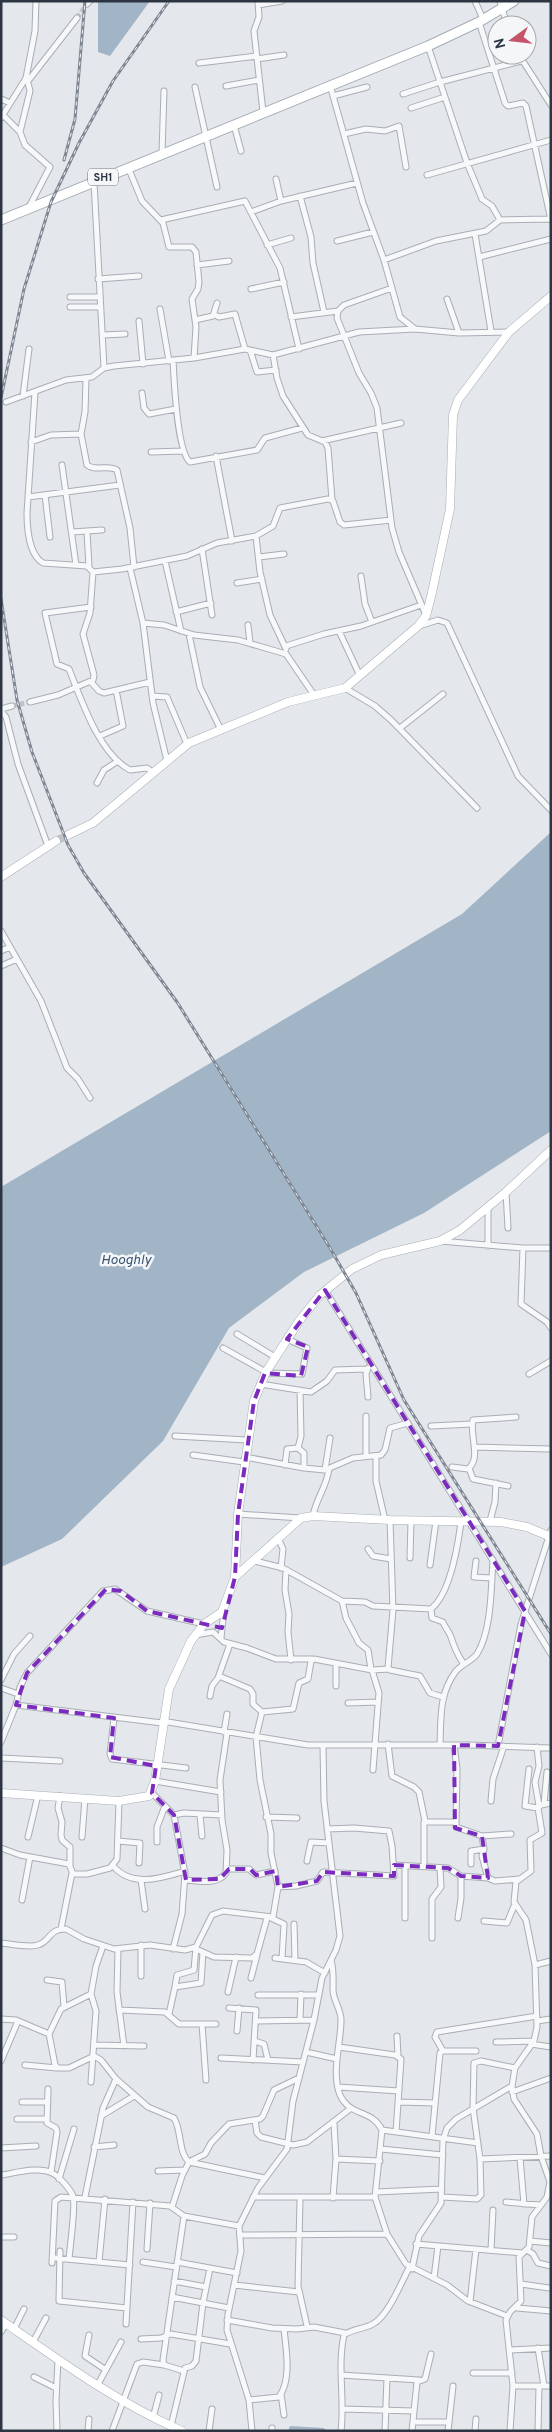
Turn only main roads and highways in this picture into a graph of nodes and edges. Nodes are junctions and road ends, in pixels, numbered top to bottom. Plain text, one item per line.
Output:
1 (514, 1) edge
2 (500, 5) edge
3 (1, 220) edge

1 - 2 main road, SH1
2 - 3 main road, SH1

